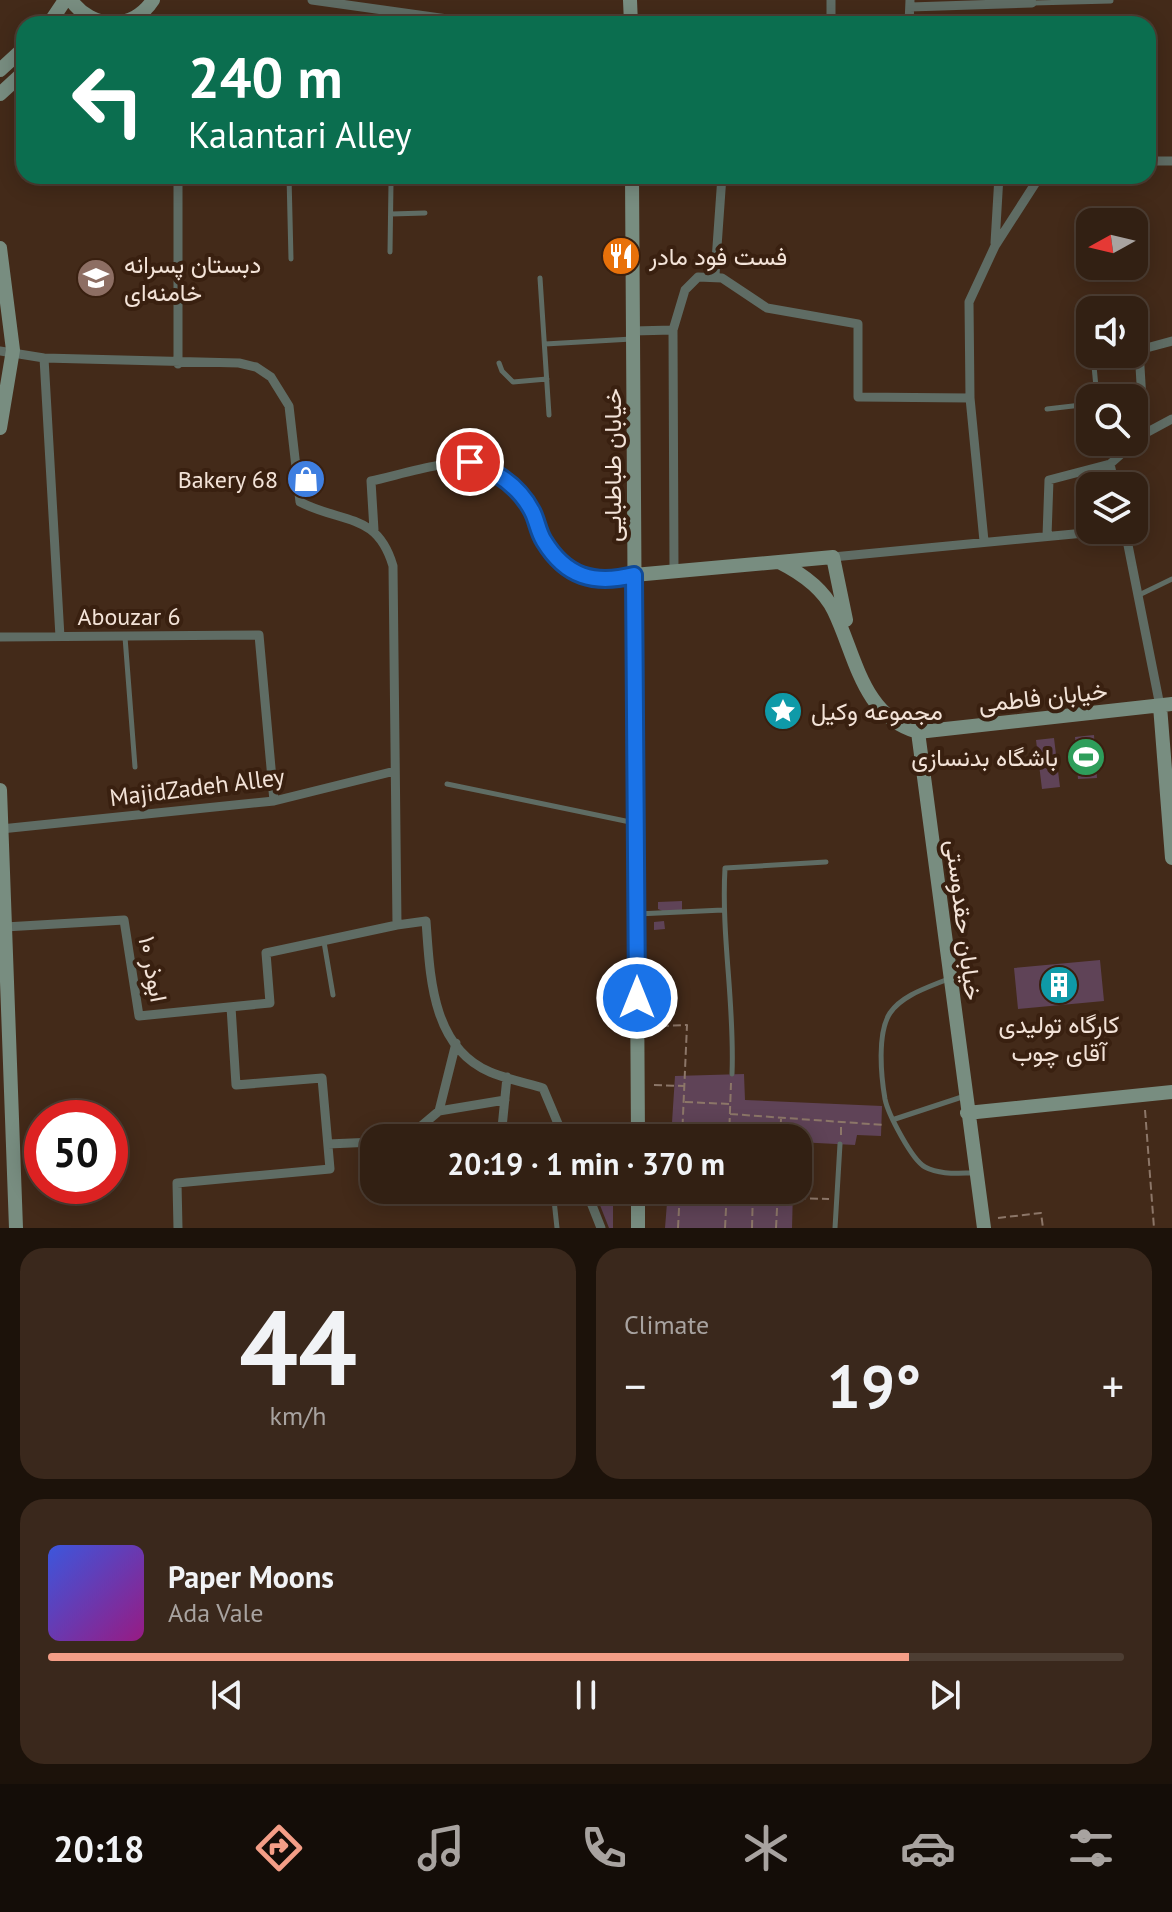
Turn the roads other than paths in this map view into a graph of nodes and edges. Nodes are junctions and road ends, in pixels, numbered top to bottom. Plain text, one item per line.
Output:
1 (71, 0) edge
2 (153, 0) edge
3 (312, 0) edge
4 (1111, 1) edge
5 (1032, 2) edge
6 (910, 3) edge
7 (403, 10) junction
8 (143, 12) junction
9 (88, 16) edge
10 (136, 16) edge
11 (147, 16) edge
12 (403, 16) edge
13 (437, 16) edge
14 (16, 55) edge
15 (0, 70) edge
16 (16, 79) edge
17 (0, 94) edge
18 (178, 184) edge
19 (289, 184) edge
20 (391, 184) edge
21 (632, 184) edge
22 (721, 184) edge
23 (999, 184) edge
24 (1035, 184) edge
25 (425, 213) dead end
26 (391, 214) junction
27 (995, 246) junction
28 (0, 248) edge
29 (390, 252) dead end
30 (291, 259) dead end
31 (715, 275) junction
32 (540, 278) dead end
33 (673, 330) junction
34 (633, 335) junction
35 (1172, 341) edge
36 (545, 344) junction
37 (1148, 347) edge
38 (7, 351) edge
39 (44, 358) junction
40 (499, 363) dead end
41 (178, 364) junction
42 (547, 379) junction
43 (970, 398) junction
44 (1076, 406) edge
45 (1047, 409) dead end
46 (549, 415) dead end
47 (1172, 419) edge
48 (0, 428) edge
49 (1148, 432) edge
50 (1119, 456) edge
51 (1110, 464) junction
52 (1112, 472) edge
53 (374, 530) junction
54 (1076, 533) edge
55 (1047, 536) junction
56 (984, 541) junction
57 (1128, 544) edge
58 (833, 557) junction
59 (779, 562) junction
60 (674, 570) junction
61 (634, 575) junction
62 (1172, 579) edge
63 (1139, 595) junction
64 (125, 636) junction
65 (0, 637) edge
66 (60, 637) junction
67 (1166, 705) edge
68 (918, 732) junction
69 (135, 767) dead end
70 (395, 771) junction
71 (447, 784) dead end
72 (0, 790) edge
73 (274, 801) junction
74 (636, 823) junction
75 (1, 829) edge
76 (1172, 858) edge
77 (826, 862) dead end
78 (723, 910) junction
79 (636, 914) junction
80 (397, 925) junction
81 (5, 927) junction
82 (324, 941) junction
83 (949, 979) junction
84 (333, 995) dead end
85 (231, 1007) junction
86 (456, 1043) junction
87 (732, 1074) road end
88 (507, 1077) junction
89 (1172, 1092) edge
90 (965, 1096) junction
91 (505, 1100) junction
92 (439, 1111) junction
93 (967, 1113) junction
94 (895, 1119) junction
95 (424, 1124) edge
96 (502, 1124) edge
97 (558, 1124) edge
98 (638, 1124) edge
99 (360, 1143) edge
100 (328, 1144) junction
101 (840, 1144) road end
102 (975, 1173) junction
103 (554, 1204) edge
104 (592, 1204) edge
105 (638, 1204) edge
106 (984, 1224) edge
107 (16, 1228) edge
108 (178, 1228) edge
109 (557, 1228) edge
110 (601, 1228) edge
111 (638, 1228) edge
112 (835, 1228) edge

1 - 9 street
2 - 8 street
3 - 7 street
4 - 5 lane
5 - 6 street
7 - 12 street
7 - 13 street
8 - 10 street
8 - 11 street
14 - 15 street
16 - 17 street
18 - 41 street
19 - 30 lane
20 - 26 lane
21 - 34 street, خیابان طباطبایی
22 - 31 street
23 - 27 street
24 - 27 street
25 - 26 lane
26 - 29 lane
27 - 43 street
28 - 38 street
31 - 33 street
31 - 43 street
32 - 36 lane
33 - 34 street
33 - 60 street
34 - 36 lane
34 - 61 street, خیابان طباطبایی
35 - 37 street
36 - 42 lane
38 - 39 street
38 - 48 street
39 - 41 street
39 - 66 street
40 - 42 lane
41 - 53 street
42 - 46 lane
43 - 56 street
44 - 45 lane
47 - 49 street
50 - 51 street
51 - 52 street
51 - 55 street
53 - 61 street
53 - 70 street
54 - 55 street
55 - 56 street
56 - 58 street
57 - 63 street
58 - 59 street
58 - 68 street
59 - 60 street
59 - 68 street
60 - 61 street
61 - 74 street, خیابان طباطبایی
62 - 63 lane
63 - 67 street
64 - 66 street, Abouzar 6
64 - 69 lane
64 - 73 street, Abouzar 6
65 - 66 street, Abouzar 6
67 - 68 street, خیابان فاطمی
67 - 76 street
68 - 83 street, خیابان حقدوستی
70 - 73 street, MajidZadeh Alley
70 - 80 street
71 - 74 lane
72 - 75 street
73 - 75 street, MajidZadeh Alley
74 - 79 street, خیابان طباطبایی
75 - 81 street
77 - 78 lane
78 - 79 lane
78 - 87 lane
79 - 98 street, خیابان طباطبایی
80 - 82 street
80 - 86 street
81 - 85 street, ابوذر ۱۰
81 - 107 street
82 - 84 lane
82 - 85 street, ابوذر ۱۰
83 - 90 street, خیابان حقدوستی
83 - 94 lane
85 - 100 street
86 - 88 street
86 - 92 street
88 - 91 street
88 - 97 street
89 - 93 street
90 - 93 street, خیابان حقدوستی
90 - 94 lane
91 - 92 street
91 - 96 street
92 - 95 street
93 - 102 street, خیابان حقدوستی
94 - 102 lane
99 - 100 street
100 - 108 street
101 - 112 lane
102 - 106 street, خیابان حقدوستی
103 - 109 lane
104 - 110 street
105 - 111 street

